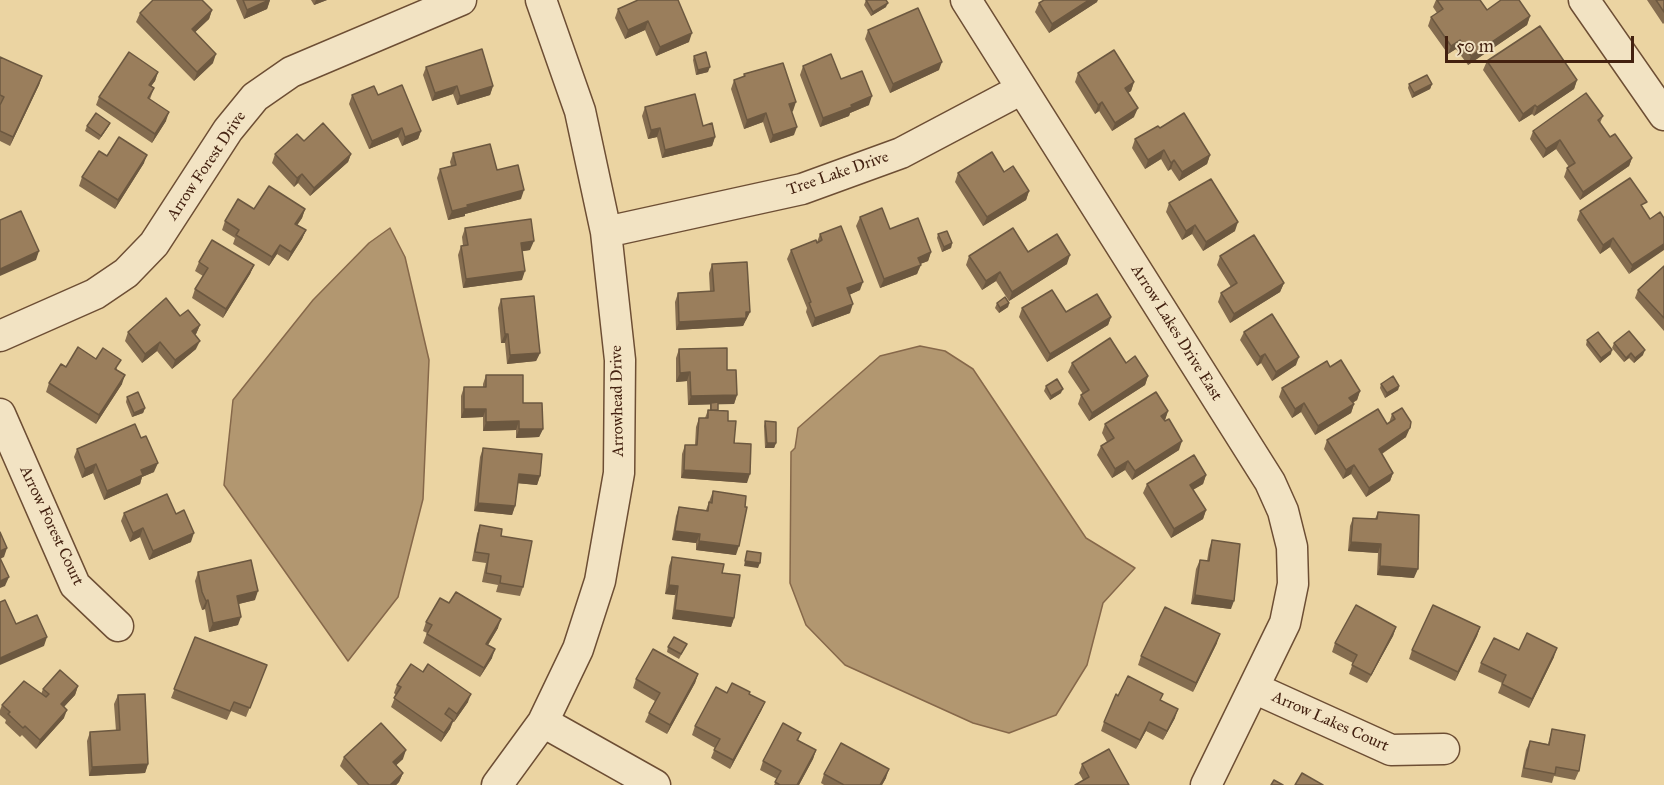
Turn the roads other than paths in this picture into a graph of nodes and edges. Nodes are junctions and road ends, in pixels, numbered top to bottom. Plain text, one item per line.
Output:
1 (461, 0) edge
2 (541, 0) edge
3 (966, 0) edge
4 (1584, 0) edge
5 (1022, 88) junction
6 (1664, 115) edge
7 (606, 232) junction
8 (0, 336) edge
9 (0, 414) edge
10 (118, 627) dead end
11 (1254, 688) junction
12 (543, 722) junction
13 (1444, 749) dead end
14 (498, 785) edge
15 (655, 785) edge
16 (1206, 785) edge

1 - 8 street, Arrow Forest Drive
2 - 7 street, Arrowhead Drive
3 - 5 street, Arrow Lakes Drive East
4 - 6 street
5 - 7 street, Tree Lake Drive
5 - 11 street, Arrow Lakes Drive East
7 - 12 street, Arrowhead Drive
9 - 10 street, Arrow Forest Court
11 - 13 street, Arrow Lakes Court
11 - 16 street, Arrow Lakes Drive East
12 - 14 street, Arrowhead Drive
12 - 15 street

